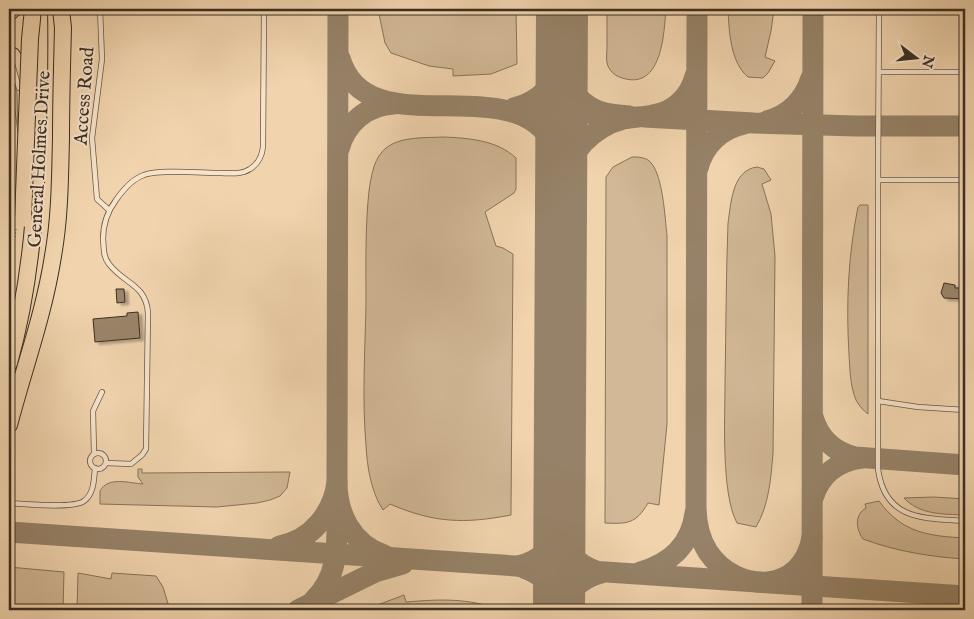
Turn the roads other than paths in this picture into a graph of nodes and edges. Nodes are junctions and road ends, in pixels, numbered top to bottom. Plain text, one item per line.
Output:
1 (32, 9) edge
2 (39, 9) edge
3 (56, 9) edge
4 (61, 9) edge
5 (67, 9) edge
6 (100, 9) edge
7 (264, 9) edge
8 (879, 9) edge
9 (63, 28) junction
10 (9, 30) edge
11 (9, 35) edge
12 (9, 53) edge
13 (40, 68) junction
14 (879, 72) junction
15 (965, 72) edge
16 (19, 88) dead end
17 (878, 180) junction
18 (965, 180) edge
19 (109, 210) junction
20 (9, 332) edge
21 (17, 365) edge
22 (102, 392) dead end
23 (878, 401) junction
24 (965, 410) edge
25 (9, 425) edge
26 (94, 454) junction
27 (106, 463) junction
28 (95, 468) junction
29 (9, 503) edge
30 (965, 521) edge

1 - 10 highway
1 - 20 highway, bridge
2 - 13 highway, General Holmes Drive
3 - 21 highway
4 - 9 highway, General Holmes Drive
5 - 9 highway
6 - 19 lane, Access Road
7 - 19 lane
8 - 14 lane
9 - 21 highway, General Holmes Drive
11 - 13 highway
12 - 16 lane
13 - 21 highway, General Holmes Drive
14 - 15 lane
14 - 17 lane
17 - 18 lane
17 - 23 lane
19 - 27 lane
21 - 25 highway, General Holmes Drive
22 - 26 lane
23 - 24 lane
23 - 30 lane
26 - 27 lane
26 - 28 lane
27 - 28 lane
28 - 29 lane

